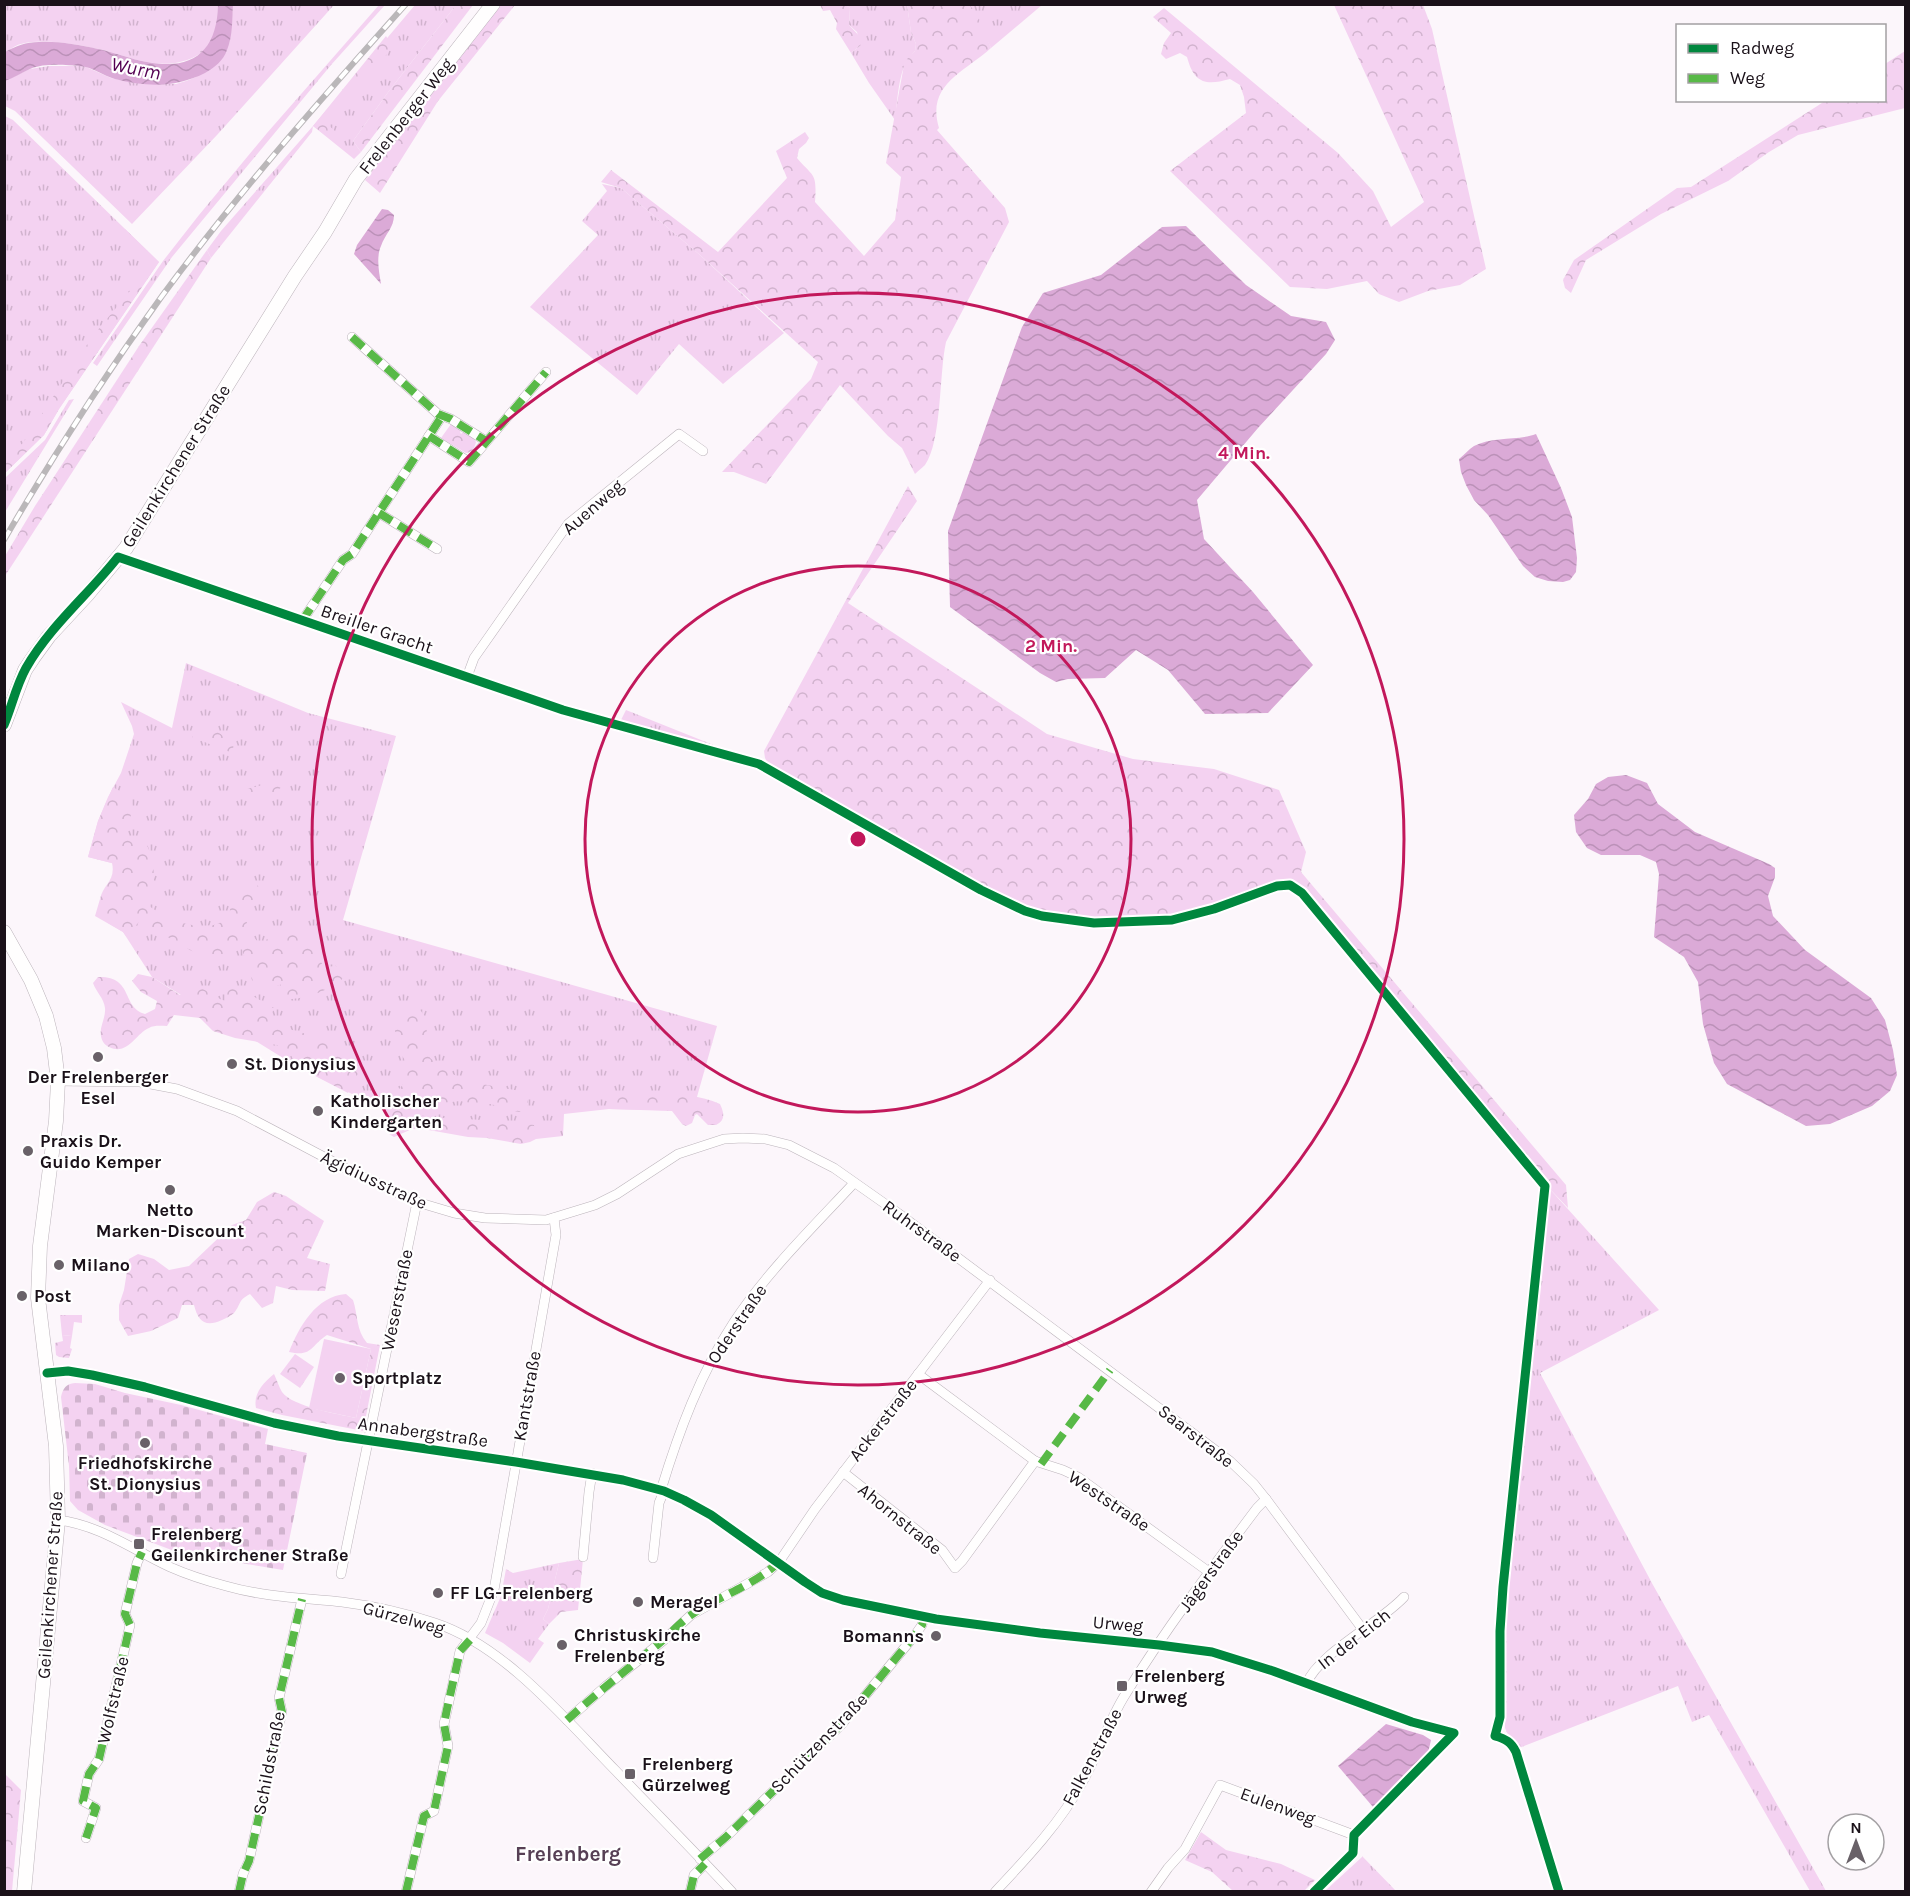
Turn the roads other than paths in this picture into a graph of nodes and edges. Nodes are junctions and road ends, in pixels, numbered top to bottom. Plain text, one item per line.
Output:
1 (493, 4) edge
2 (325, 232) joint
3 (352, 337) dead end
4 (546, 372) dead end
5 (442, 416) junction
6 (429, 436) junction
7 (486, 441) junction
8 (703, 451) dead end
9 (379, 513) junction
10 (437, 549) dead end
11 (118, 557) junction
12 (302, 621) junction
13 (467, 677) junction
14 (4, 725) edge
15 (626, 727) dead end
16 (4, 932) edge
17 (58, 1081) junction
18 (854, 1183) junction
19 (417, 1202) junction
20 (554, 1218) junction
21 (990, 1280) junction
22 (47, 1373) junction
23 (918, 1374) junction
24 (369, 1441) junction
25 (1035, 1461) junction
26 (516, 1462) junction
27 (843, 1472) junction
28 (592, 1473) junction
29 (663, 1490) junction
30 (1266, 1499) junction
31 (58, 1520) junction
32 (142, 1552) junction
33 (583, 1557) dead end
34 (653, 1558) dead end
35 (779, 1562) junction
36 (1209, 1572) junction
37 (341, 1574) dead end
38 (1404, 1597) dead end
39 (302, 1599) junction
40 (924, 1617) junction
41 (1364, 1631) junction
42 (470, 1640) junction
43 (1159, 1644) junction
44 (1307, 1683) junction
45 (567, 1720) junction
46 (1354, 1835) junction
47 (86, 1838) dead end
48 (703, 1861) junction
49 (410, 1889) edge
50 (24, 1892) edge
51 (239, 1892) edge
52 (690, 1892) edge
53 (732, 1892) edge
54 (995, 1892) edge
55 (1151, 1892) edge
56 (1314, 1892) edge

1 - 2 main road, Frelenberger Weg
2 - 11 main road, Geilenkirchener Straße
3 - 5 street
4 - 7 street
5 - 6 street
5 - 7 street
6 - 7 street
6 - 9 street
8 - 13 street, Auenweg
9 - 10 street
9 - 12 street
11 - 12 street, Breiller Gracht
11 - 14 main road, Geilenkirchener Straße
12 - 13 street, Breiller Gracht
13 - 15 street, Breiller Gracht
16 - 17 main road, Geilenkirchener Straße
17 - 19 street, Ägidiusstraße
17 - 22 main road, Geilenkirchener Straße
18 - 20 street, Ägidiusstraße
18 - 21 street, Ruhrstraße
18 - 29 street, Oderstraße
19 - 20 street, Ägidiusstraße
19 - 24 street, Weserstraße
20 - 26 street, Kantstraße
21 - 23 street, Ackerstraße
21 - 30 street, Saarstraße
22 - 24 street, Annabergstraße
22 - 31 main road, Geilenkirchener Straße
23 - 25 street, Weststraße
23 - 27 street, Ackerstraße
24 - 26 street, Annabergstraße
24 - 37 street, Weserstraße
25 - 27 street, Ahornstraße
25 - 36 street, Weststraße
26 - 28 street, Annabergstraße
26 - 42 street, Kantstraße
27 - 35 street, Ackerstraße
28 - 29 street, Annabergstraße
28 - 33 street
29 - 34 street, Oderstraße
29 - 35 street, Annabergstraße
30 - 36 street, Jägerstraße
30 - 41 street, Saarstraße
31 - 32 street, Gürzelweg
31 - 50 main road, Geilenkirchener Straße
32 - 39 street, Gürzelweg
32 - 47 street, Wolfstraße
35 - 40 street, Urweg
35 - 45 street, Ackerstraße
36 - 43 street, Jägerstraße
38 - 41 street, In der Eich
39 - 42 street, Gürzelweg
39 - 51 street, Schildstraße
40 - 43 street, Urweg
40 - 48 street, Schützenstraße
41 - 44 street, In der Eich
42 - 45 street, Gürzelweg
42 - 49 street, Kantstraße
43 - 44 street, Urweg
43 - 54 street, Falkenstraße
44 - 46 street, Urweg
45 - 48 street, Gürzelweg
46 - 55 street, Eulenweg
46 - 56 street
48 - 52 street
48 - 53 street, Gürzelweg

